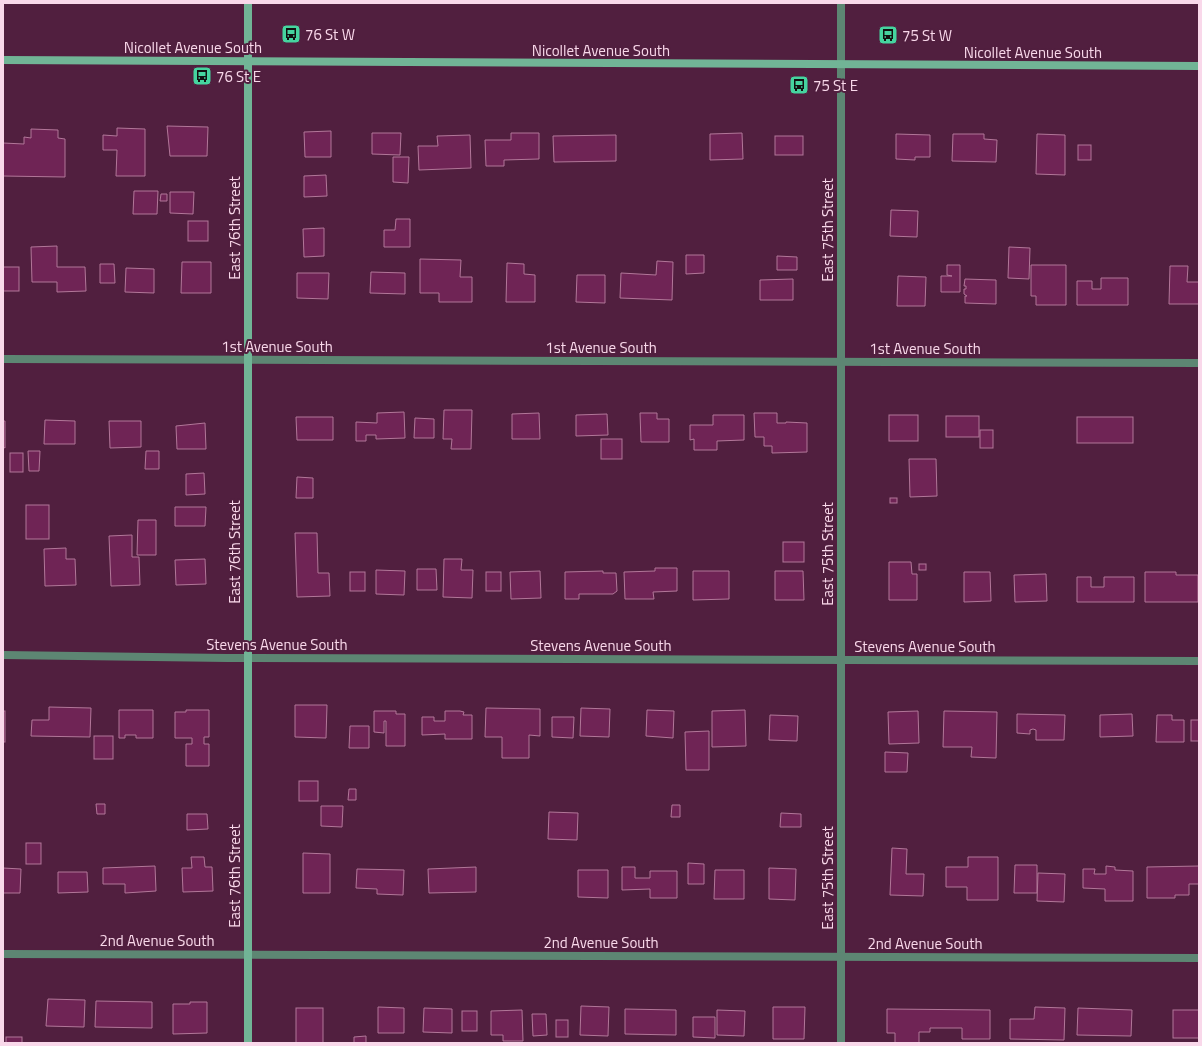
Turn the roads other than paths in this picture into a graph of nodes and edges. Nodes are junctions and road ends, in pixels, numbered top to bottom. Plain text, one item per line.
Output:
1 (248, 3) edge
2 (841, 3) edge
3 (3, 60) edge
4 (248, 61) junction
5 (841, 65) junction
6 (1199, 66) edge
7 (3, 359) edge
8 (248, 359) junction
9 (841, 362) junction
10 (1199, 363) edge
11 (3, 655) edge
12 (248, 658) junction
13 (841, 660) junction
14 (1199, 661) edge
15 (3, 954) edge
16 (248, 955) junction
17 (841, 957) junction
18 (1199, 958) edge
19 (248, 1043) edge
20 (841, 1043) edge

1 - 4 main road, East 76th Street
2 - 5 street, East 75th Street
3 - 4 main road, Nicollet Avenue South
4 - 5 main road, Nicollet Avenue South
4 - 8 main road, East 76th Street
5 - 6 main road, Nicollet Avenue South
5 - 9 street, East 75th Street
7 - 8 street, 1st Avenue South
8 - 9 street, 1st Avenue South
8 - 12 main road, East 76th Street
9 - 10 street, 1st Avenue South
9 - 13 street, East 75th Street
11 - 12 street, Stevens Avenue South
12 - 13 street, Stevens Avenue South
12 - 16 main road, East 76th Street
13 - 14 street, Stevens Avenue South
13 - 17 street, East 75th Street
15 - 16 street, 2nd Avenue South
16 - 17 street, 2nd Avenue South
16 - 19 main road, East 76th Street
17 - 18 street, 2nd Avenue South
17 - 20 street, East 75th Street

